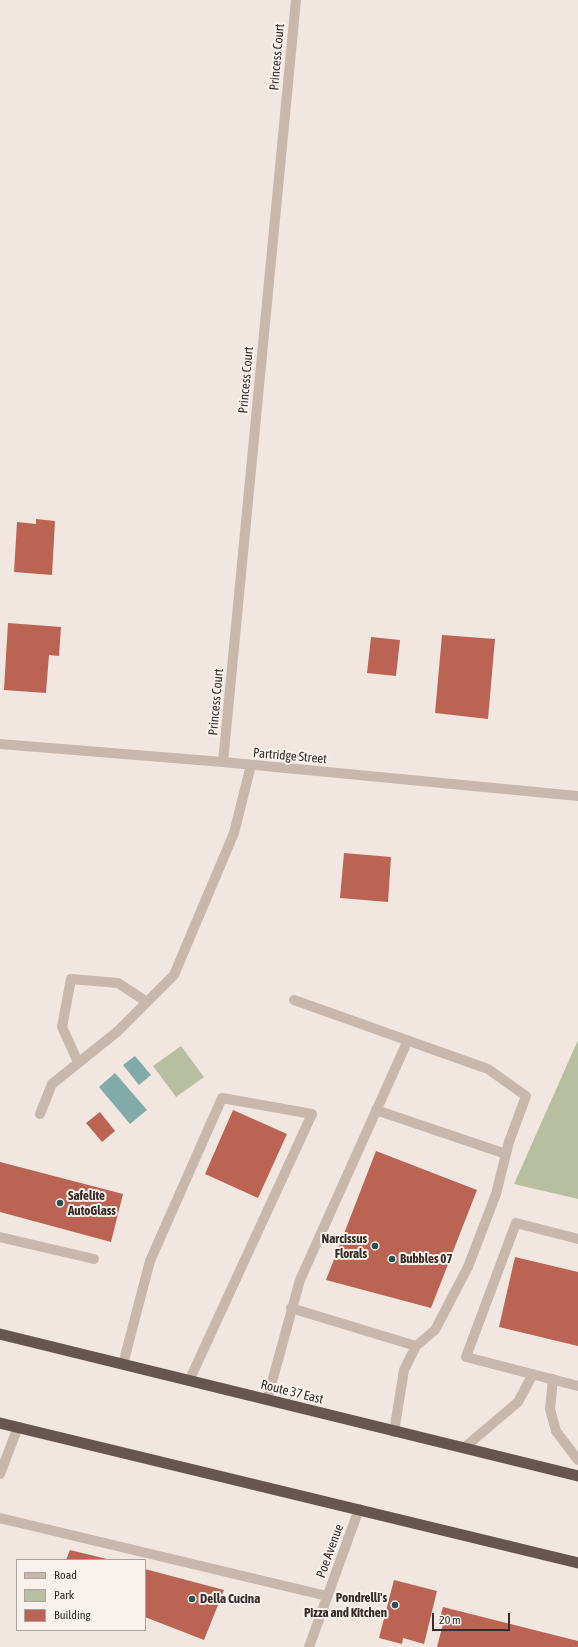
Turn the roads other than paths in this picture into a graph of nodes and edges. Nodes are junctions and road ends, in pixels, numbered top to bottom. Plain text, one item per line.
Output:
1 (296, 0) edge
2 (0, 744) edge
3 (223, 762) junction
4 (251, 765) junction
5 (578, 796) edge
6 (294, 1000) dead end
7 (147, 1002) junction
8 (408, 1040) junction
9 (78, 1062) junction
10 (376, 1110) junction
11 (40, 1114) dead end
12 (506, 1154) junction
13 (0, 1237) edge
14 (578, 1239) edge
15 (94, 1258) dead end
16 (292, 1308) junction
17 (0, 1334) edge
18 (416, 1346) junction
19 (123, 1364) junction
20 (533, 1374) junction
21 (553, 1379) junction
22 (189, 1381) junction
23 (578, 1386) edge
24 (267, 1400) junction
25 (0, 1423) edge
26 (18, 1427) junction
27 (394, 1432) junction
28 (465, 1447) junction
29 (578, 1460) edge
30 (0, 1474) edge
31 (578, 1476) edge
32 (359, 1509) junction
33 (0, 1518) edge
34 (578, 1563) edge
35 (327, 1596) junction
36 (309, 1647) edge

1 - 3 street, Princess Court
2 - 3 street, Partridge Street
3 - 4 street, Partridge Street
4 - 5 street, Partridge Street
4 - 7 street
6 - 8 street
7 - 9 street
7 - 9 street
8 - 10 street
8 - 12 street
9 - 11 street
10 - 12 street
10 - 16 street
12 - 18 street
13 - 15 street
14 - 20 street
16 - 18 street
16 - 24 street
17 - 19 highway, Route 37 East
18 - 27 street
19 - 22 highway, Route 37 East
19 - 22 street
20 - 21 street
20 - 28 street
21 - 23 street
21 - 29 street
22 - 24 highway, Route 37 East
24 - 27 highway, Route 37 East
25 - 26 highway
26 - 30 street
26 - 32 highway
27 - 28 highway, Route 37 East
28 - 31 highway, Route 37 East
32 - 34 highway
32 - 35 street, Poe Avenue
33 - 35 street
35 - 36 street, Poe Avenue

